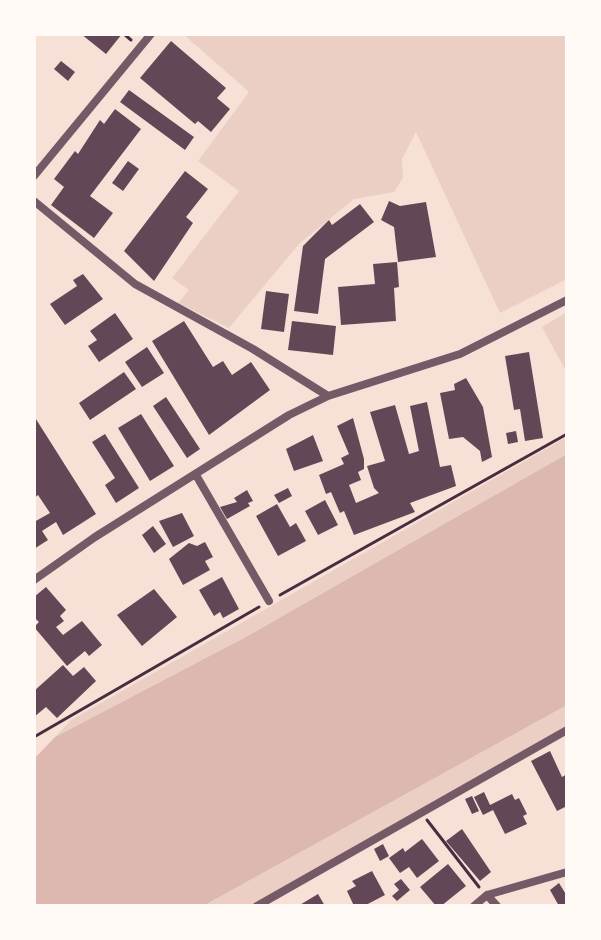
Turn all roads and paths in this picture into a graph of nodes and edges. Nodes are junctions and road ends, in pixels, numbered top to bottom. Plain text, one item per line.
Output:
1 (151, 34) edge
2 (34, 176) edge
3 (34, 201) edge
4 (567, 300) edge
5 (328, 396) junction
6 (567, 434) edge
7 (196, 475) junction
8 (34, 580) edge
9 (269, 601) junction
10 (567, 730) edge
11 (34, 737) edge
12 (421, 813) junction
13 (567, 872) edge
14 (487, 895) junction
15 (257, 906) edge
16 (474, 906) edge
17 (497, 906) edge

1 - 2 street
3 - 5 street
4 - 5 street
5 - 7 street
6 - 9 path
7 - 8 street
7 - 9 street
9 - 11 path
10 - 12 street
12 - 14 path
12 - 15 street
13 - 14 street
14 - 16 street
14 - 17 street

